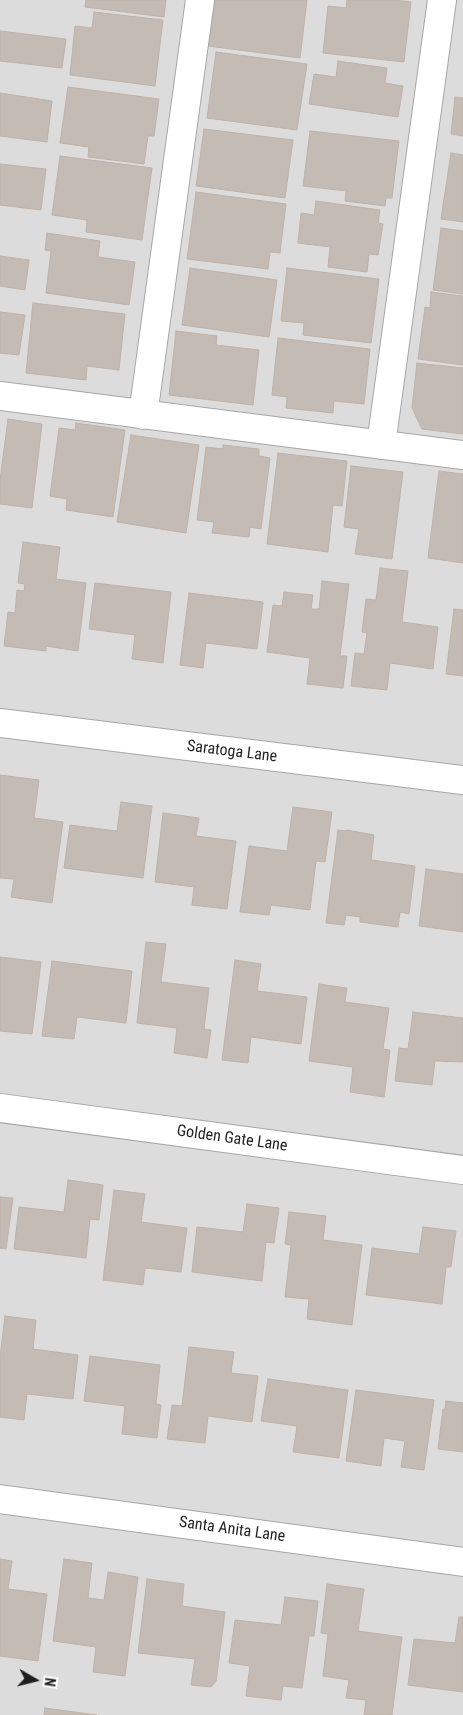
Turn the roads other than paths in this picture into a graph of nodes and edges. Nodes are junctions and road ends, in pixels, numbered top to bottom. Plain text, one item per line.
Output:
1 (200, 0) edge
2 (442, 0) edge
3 (0, 396) edge
4 (143, 415) junction
5 (381, 445) junction
6 (463, 455) edge
7 (0, 723) edge
8 (463, 780) edge
9 (0, 1108) edge
10 (463, 1170) edge
11 (0, 1499) edge
12 (463, 1562) edge

1 - 4 street
2 - 5 street
3 - 4 street
4 - 5 street
5 - 6 street
7 - 8 street, Saratoga Lane
9 - 10 street, Golden Gate Lane
11 - 12 street, Santa Anita Lane

